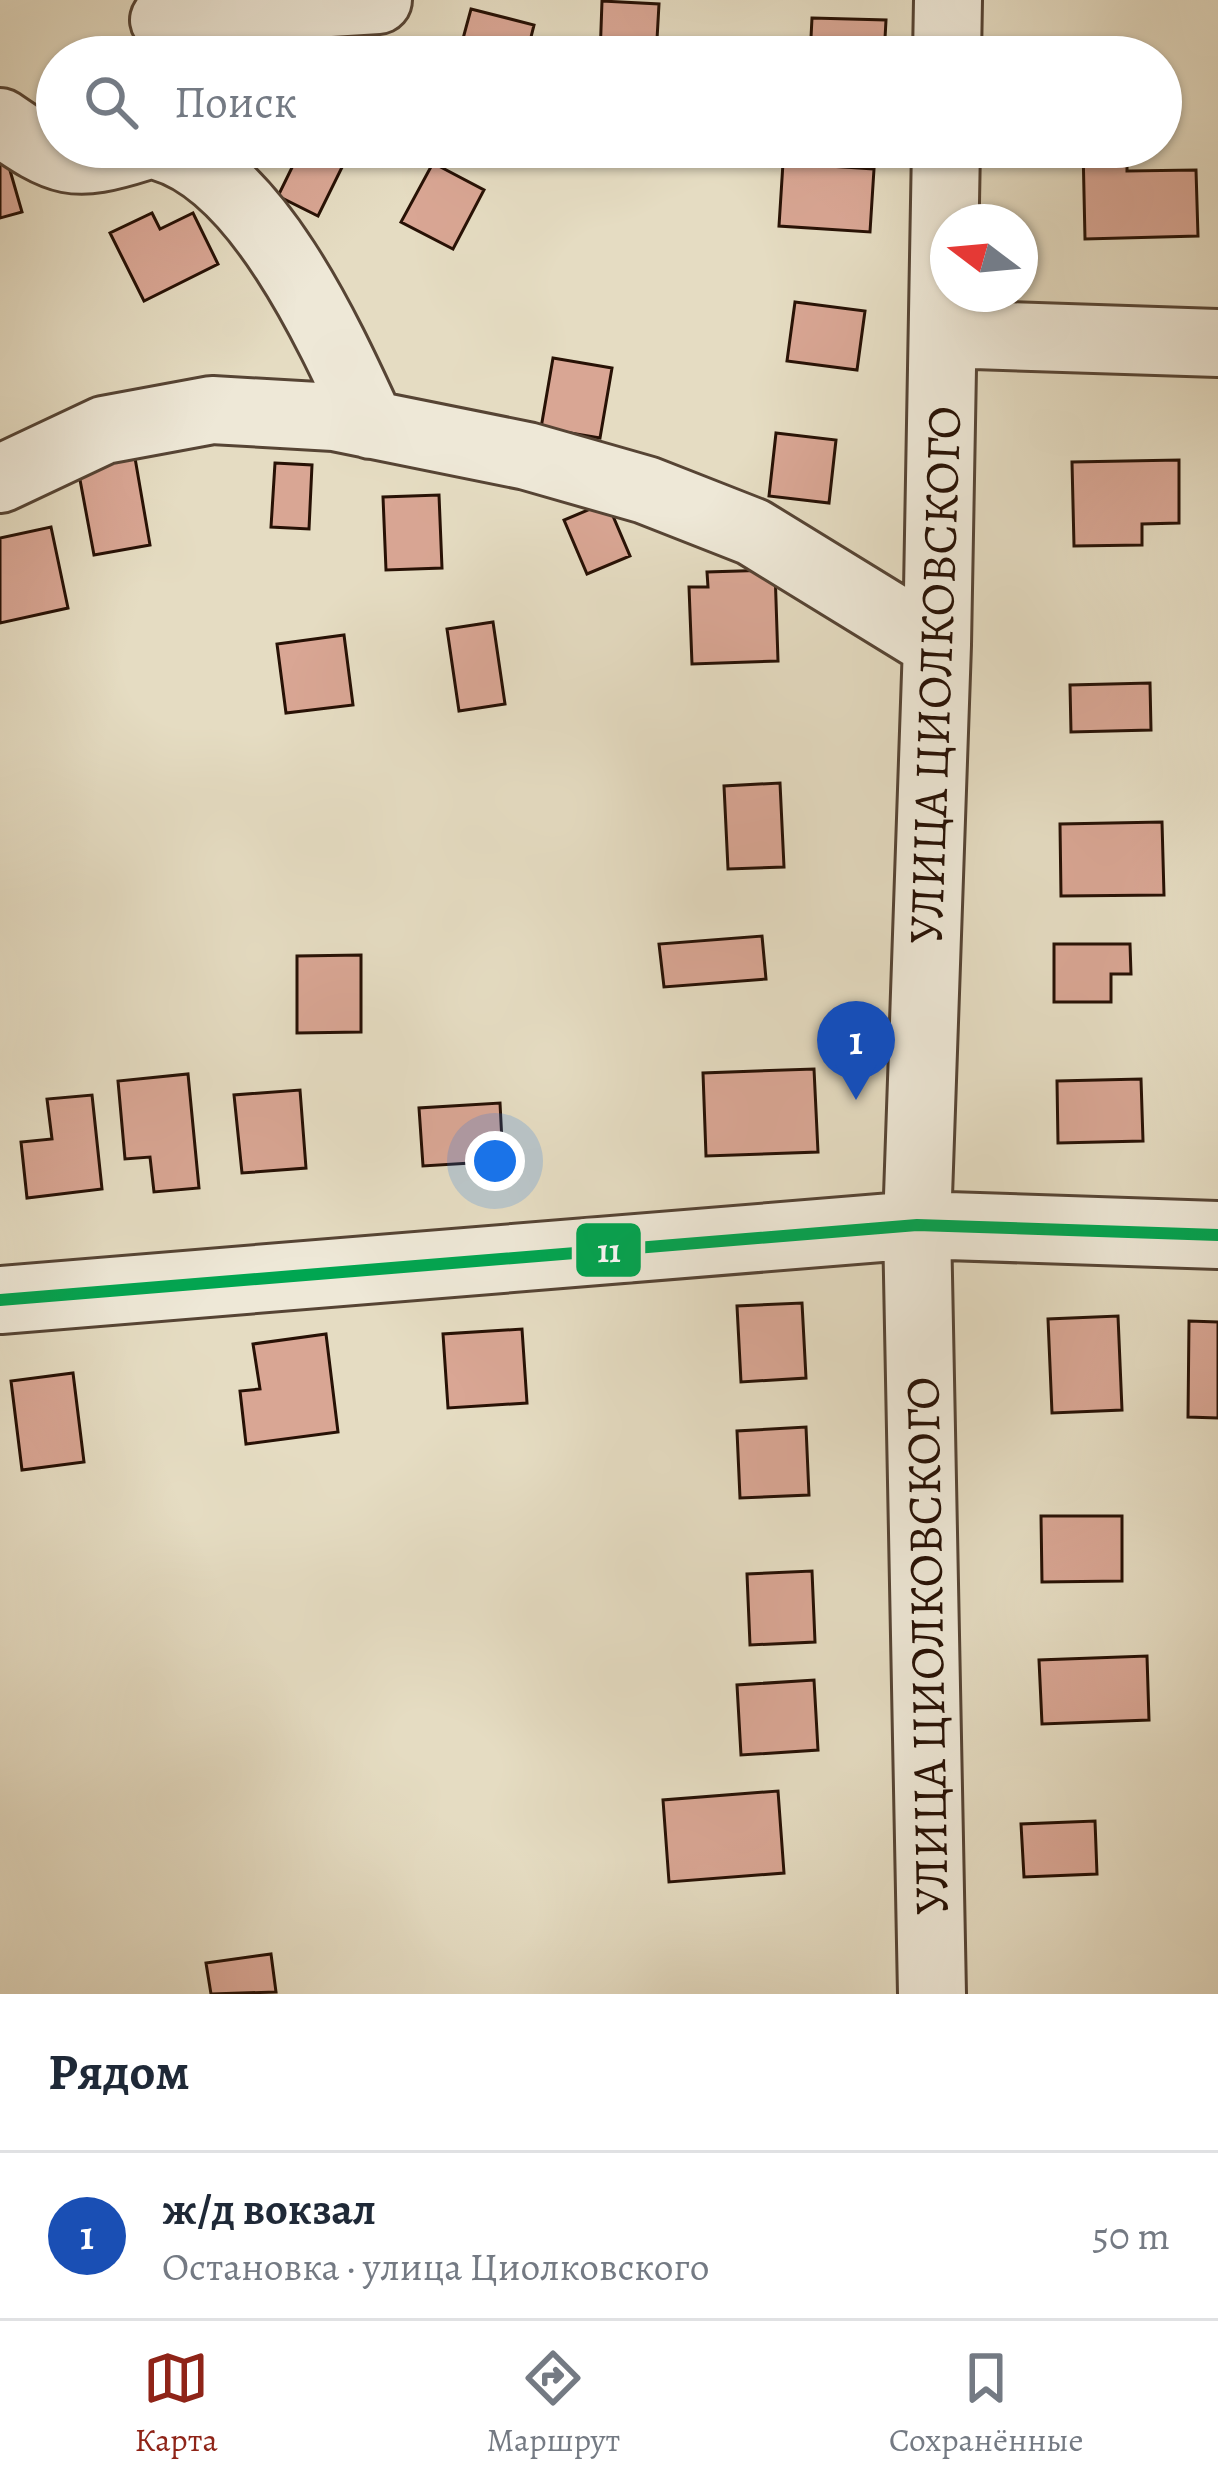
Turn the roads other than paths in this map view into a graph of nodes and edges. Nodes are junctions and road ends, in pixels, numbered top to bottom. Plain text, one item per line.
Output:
1 (378, 0) edge
2 (948, 0) edge
3 (162, 26) edge
4 (947, 36) edge
5 (0, 122) edge
6 (36, 148) edge
7 (205, 168) edge
8 (946, 168) edge
9 (944, 334) junction
10 (1218, 343) edge
11 (371, 425) junction
12 (0, 479) edge
13 (937, 645) junction
14 (917, 1225) junction
15 (1218, 1235) edge
16 (0, 1300) edge
17 (932, 1994) edge

1 - 3 street
2 - 4 street
5 - 6 street
7 - 11 street
8 - 9 street, УЛИЦА ЦИОЛКОВСКОГО
9 - 10 street
9 - 13 street, УЛИЦА ЦИОЛКОВСКОГО
11 - 12 street
11 - 13 street
13 - 14 street, УЛИЦА ЦИОЛКОВСКОГО
14 - 15 street
14 - 16 street
14 - 17 street, УЛИЦА ЦИОЛКОВСКОГО

